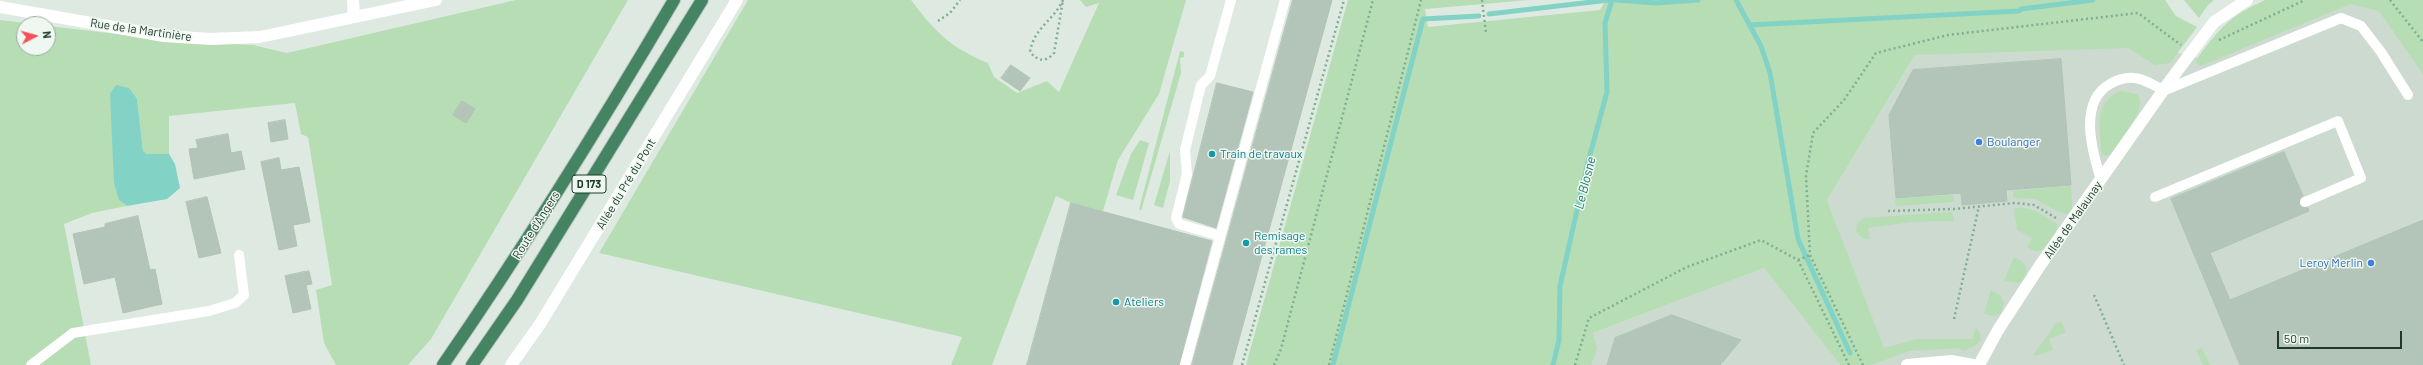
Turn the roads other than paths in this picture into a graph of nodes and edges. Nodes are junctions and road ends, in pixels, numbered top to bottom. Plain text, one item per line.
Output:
1 (353, 0) edge
2 (436, 0) edge
3 (674, 0) edge
4 (702, 0) edge
5 (737, 0) edge
6 (1231, 0) edge
7 (1285, 0) edge
8 (2247, 0) edge
9 (0, 7) edge
10 (354, 18) junction
11 (2165, 90) junction
12 (2408, 95) dead end
13 (2101, 180) junction
14 (2155, 197) dead end
15 (2305, 202) dead end
16 (1220, 236) junction
17 (239, 255) dead end
18 (32, 365) edge
19 (443, 365) edge
20 (472, 365) edge
21 (511, 365) edge
22 (1185, 365) edge
23 (1908, 365) edge
24 (1973, 365) edge
25 (1979, 365) edge

1 - 10 street
2 - 10 street, Rue de la Martinière
3 - 19 highway, Route d'Angers / D 173
4 - 20 highway, Route d'Angers / D 173
5 - 21 street, Allée du Pré du Pont
6 - 16 lane
7 - 16 lane
8 - 11 street, Allée de Malaunay
9 - 10 street, Rue de la Martinière
11 - 12 lane
11 - 13 street, Allée de Malaunay
11 - 13 lane
13 - 25 street, Allée de Malaunay
14 - 15 lane
16 - 22 lane
17 - 18 lane
23 - 24 street

